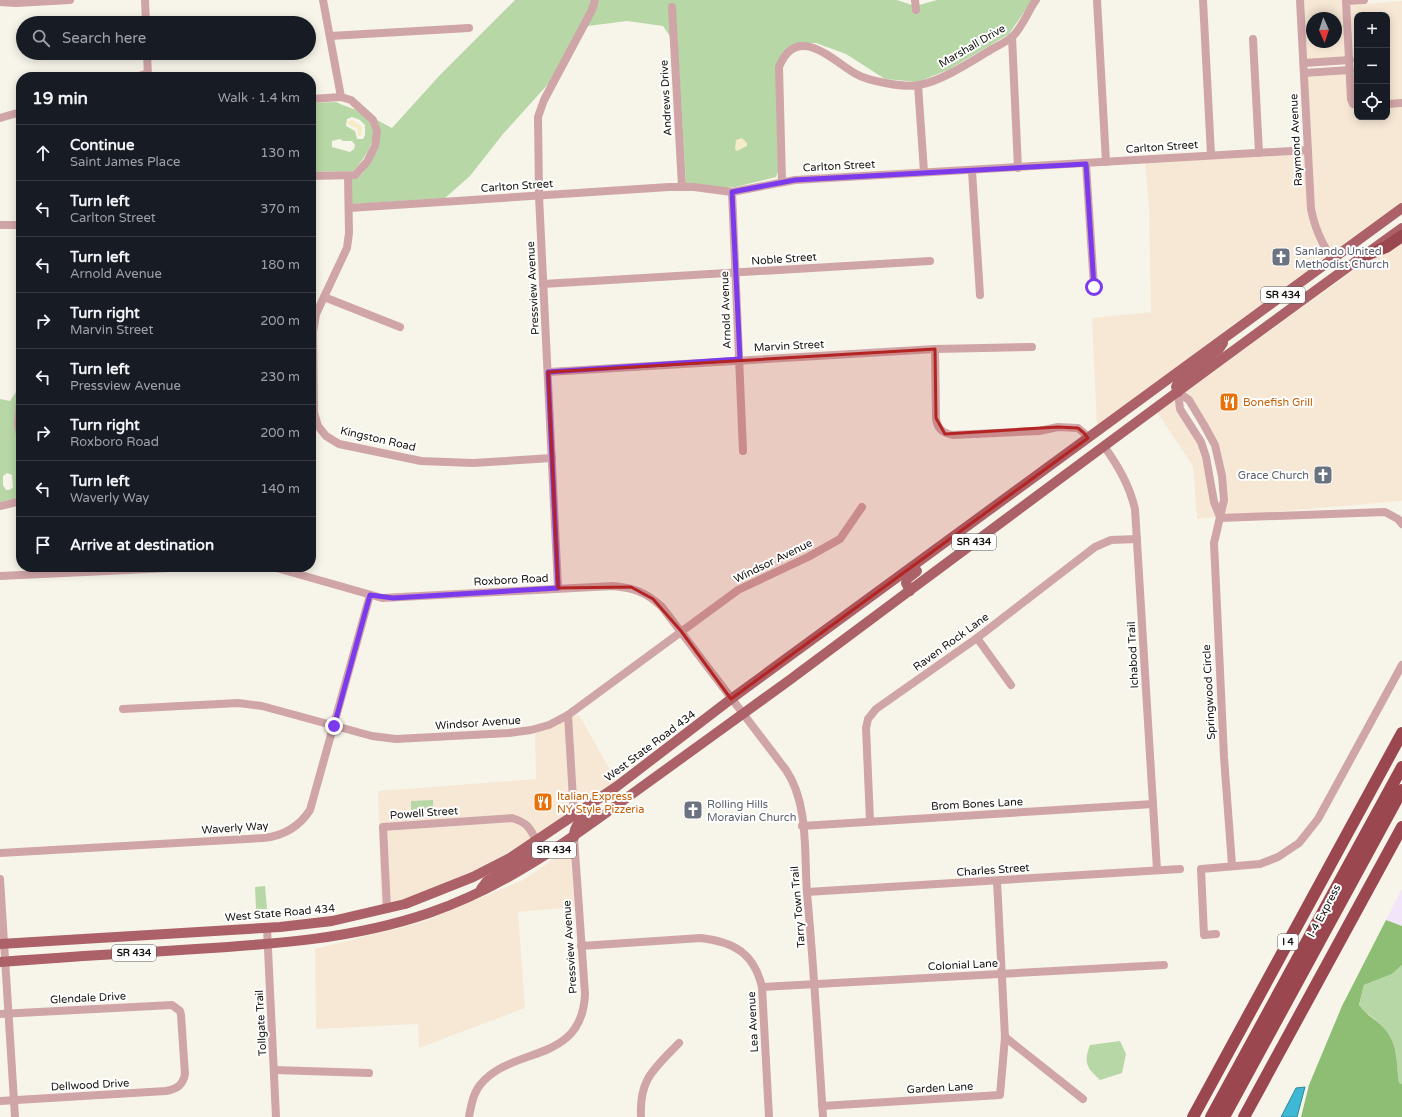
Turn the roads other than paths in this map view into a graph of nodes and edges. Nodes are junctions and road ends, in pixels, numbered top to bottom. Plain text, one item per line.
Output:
1 (70, 0) edge
2 (145, 0) edge
3 (323, 0) edge
4 (595, 0) edge
5 (915, 0) edge
6 (1036, 0) edge
7 (1097, 0) edge
8 (1203, 0) edge
9 (1300, 0) edge
10 (1364, 0) edge
11 (0, 2) edge
12 (672, 7) dead end
13 (916, 10) dead end
14 (146, 16) edge
15 (469, 28) dead end
16 (330, 36) junction
17 (1012, 37) junction
18 (1253, 39) dead end
19 (147, 60) edge
20 (1350, 60) junction
21 (1304, 63) junction
22 (1350, 70) junction
23 (148, 72) edge
24 (1304, 73) junction
25 (918, 85) junction
26 (341, 97) junction
27 (316, 99) edge
28 (1402, 103) edge
29 (1354, 104) edge
30 (1390, 104) edge
31 (16, 113) edge
32 (0, 118) edge
33 (1308, 150) junction
34 (1259, 153) junction
35 (1211, 155) junction
36 (1106, 162) junction
37 (1086, 164) junction
38 (1018, 168) junction
39 (972, 171) junction
40 (924, 172) junction
41 (316, 176) edge
42 (348, 176) junction
43 (782, 181) junction
44 (682, 186) junction
45 (732, 192) junction
46 (539, 196) junction
47 (348, 208) junction
48 (1402, 208) edge
49 (0, 225) edge
50 (16, 225) edge
51 (1402, 228) edge
52 (1402, 236) edge
53 (1364, 256) junction
54 (1332, 260) junction
55 (930, 261) dead end
56 (1342, 272) junction
57 (736, 273) junction
58 (543, 284) junction
59 (1094, 287) dead end
60 (980, 294) dead end
61 (324, 297) junction
62 (316, 314) edge
63 (400, 327) dead end
64 (1230, 332) junction
65 (1032, 347) dead end
66 (935, 349) junction
67 (740, 359) junction
68 (548, 372) junction
69 (1170, 378) junction
70 (1178, 392) junction
71 (316, 420) edge
72 (1121, 433) junction
73 (1088, 438) junction
74 (1104, 446) junction
75 (743, 451) dead end
76 (552, 458) junction
77 (16, 502) edge
78 (0, 506) edge
79 (862, 507) dead end
80 (1220, 518) junction
81 (1402, 524) edge
82 (951, 538) junction
83 (1137, 540) junction
84 (79, 572) edge
85 (290, 572) edge
86 (0, 576) edge
87 (558, 588) junction
88 (910, 591) junction
89 (370, 595) junction
90 (681, 630) junction
91 (976, 638) junction
92 (1402, 665) edge
93 (1011, 685) dead end
94 (731, 699) junction
95 (123, 709) dead end
96 (743, 714) junction
97 (568, 715) junction
98 (334, 726) junction
99 (1402, 733) edge
100 (1402, 767) edge
101 (616, 787) junction
102 (1402, 790) edge
103 (1153, 804) junction
104 (574, 816) junction
105 (870, 821) junction
106 (802, 826) junction
107 (1402, 827) edge
108 (574, 837) junction
109 (536, 841) junction
110 (0, 853) edge
111 (1232, 865) junction
112 (1180, 869) dead end
113 (1157, 870) junction
114 (0, 879) edge
115 (997, 881) junction
116 (479, 892) junction
117 (807, 892) junction
118 (387, 909) junction
119 (267, 928) junction
120 (1216, 934) dead end
121 (2, 944) edge
122 (268, 945) junction
123 (581, 946) junction
124 (2, 961) edge
125 (1164, 965) dead end
126 (1001, 974) junction
127 (816, 985) junction
128 (762, 988) junction
129 (4, 1014) edge
130 (1005, 1037) junction
131 (679, 1043) dead end
132 (274, 1070) junction
133 (369, 1073) dead end
134 (179, 1086) joint
135 (1083, 1099) dead end
136 (14, 1100) junction
137 (0, 1101) edge
138 (822, 1106) junction
139 (16, 1117) edge
140 (276, 1117) edge
141 (469, 1117) edge
142 (641, 1117) edge
143 (769, 1117) edge
144 (823, 1117) edge
145 (1193, 1117) edge
146 (1211, 1117) edge
147 (1224, 1117) edge
148 (1244, 1117) edge

1 - 11 street
2 - 14 street
3 - 16 street
4 - 46 street, Pressview Avenue
5 - 13 street
6 - 17 street, Marshall Drive
7 - 36 street
8 - 35 street
9 - 21 street, Raymond Avenue
10 - 20 street
12 - 44 street, Andrews Drive
15 - 16 street
16 - 26 street
17 - 25 street, Marshall Drive
17 - 38 street
18 - 34 street
19 - 23 street
20 - 21 street
20 - 22 street
21 - 24 street, Raymond Avenue
22 - 24 street
22 - 29 street
24 - 33 street, Raymond Avenue
25 - 40 street
25 - 43 street, Marshall Drive
26 - 27 street
26 - 42 street
28 - 30 street
31 - 32 street
33 - 34 street, Carlton Street
33 - 54 street, Raymond Avenue
34 - 35 street, Carlton Street
35 - 36 street, Carlton Street
36 - 37 street, Carlton Street
37 - 38 street, Carlton Street
37 - 59 street
38 - 39 street, Carlton Street
39 - 40 street, Carlton Street
39 - 60 street
40 - 43 street, Carlton Street
41 - 42 street
42 - 47 street, Kingston Road
43 - 45 street, Carlton Street
44 - 45 street, Carlton Street
44 - 46 street, Carlton Street
45 - 57 street, Arnold Avenue
46 - 47 street, Carlton Street
46 - 58 street, Pressview Avenue
47 - 61 street, Kingston Road
48 - 54 main road, SR 434
49 - 50 street
51 - 53 main road, SR 434
52 - 53 highway
53 - 56 main road, SR 434
54 - 56 street, Raymond Avenue
54 - 64 main road, SR 434
55 - 57 street, Noble Street
56 - 70 main road, SR 434
57 - 58 street, Noble Street
57 - 67 street, Arnold Avenue
58 - 68 street, Pressview Avenue
61 - 62 street, Kingston Road
61 - 63 street
64 - 69 main road, SR 434
64 - 70 main road
65 - 66 street, Marvin Street
66 - 67 street, Marvin Street
66 - 73 street
67 - 68 street, Marvin Street
67 - 75 street, Arnold Avenue
68 - 76 street, Pressview Avenue
69 - 72 main road
69 - 73 main road, SR 434
70 - 72 main road, SR 434
70 - 80 street
70 - 80 street, Springwood Circle
71 - 76 street, Kingston Road
72 - 74 main road, SR 434
73 - 82 main road, SR 434
74 - 83 street, Ichabod Trail
74 - 88 main road, SR 434
76 - 87 street, Pressview Avenue
77 - 78 street
79 - 90 street, Windsor Avenue
80 - 81 street
80 - 111 street, Springwood Circle
82 - 88 main road
82 - 94 main road, West State Road 434 / SR 434
83 - 91 street, Raven Rock Lane
83 - 103 street, Ichabod Trail
84 - 86 street
85 - 89 street, Roxboro Road
87 - 89 street, Roxboro Road
87 - 90 street, Roxboro Road
88 - 96 main road, SR 434
89 - 98 street, Waverly Way
90 - 94 street, Roxboro Road
90 - 97 street, Windsor Avenue
91 - 93 street
91 - 105 street, Raven Rock Lane
92 - 111 street
94 - 96 street, Roxboro Road
94 - 101 main road, West State Road 434 / SR 434
95 - 98 street, Windsor Avenue
96 - 106 street, Tarry Town Trail
96 - 108 main road, SR 434
97 - 98 street, Windsor Avenue
97 - 104 street
98 - 110 street, Waverly Way
99 - 145 highway, I 4
100 - 146 highway, I-4 Express
101 - 104 main road, West State Road 434 / SR 434
101 - 108 main road
102 - 147 highway, I-4 Express
103 - 105 street, Brom Bones Lane
103 - 113 street, Ichabod Trail
104 - 109 main road, West State Road 434 / SR 434
105 - 106 street, Brom Bones Lane
106 - 117 street, Tarry Town Trail
107 - 148 highway
108 - 116 main road, SR 434
108 - 123 street, Pressview Avenue
109 - 116 main road
109 - 118 main road, West State Road 434 / SR 434
109 - 118 street, Powell Street
111 - 120 street
112 - 113 street, Charles Street
113 - 115 street, Charles Street
114 - 121 street
115 - 117 street, Charles Street
115 - 126 street
116 - 122 main road, SR 434
117 - 127 street, Tarry Town Trail
118 - 119 main road, West State Road 434 / SR 434
119 - 121 main road, West State Road 434 / SR 434
119 - 122 street, Tollgate Trail
121 - 124 street
122 - 124 main road, SR 434
122 - 132 street, Tollgate Trail
123 - 128 street, Lea Avenue
123 - 141 street, Pressview Avenue
124 - 129 street
125 - 126 street, Colonial Lane
126 - 127 street, Colonial Lane
126 - 130 street
127 - 128 street, Colonial Lane
127 - 138 street, Tarry Town Trail
128 - 143 street, Lea Avenue
129 - 134 street, Glendale Drive
129 - 136 street
130 - 135 street
130 - 138 street, Garden Lane
131 - 142 street
132 - 133 street
132 - 140 street, Tollgate Trail
134 - 136 street, Dellwood Drive
136 - 137 street, Dellwood Drive
136 - 139 street
138 - 144 street, Tarry Town Trail

